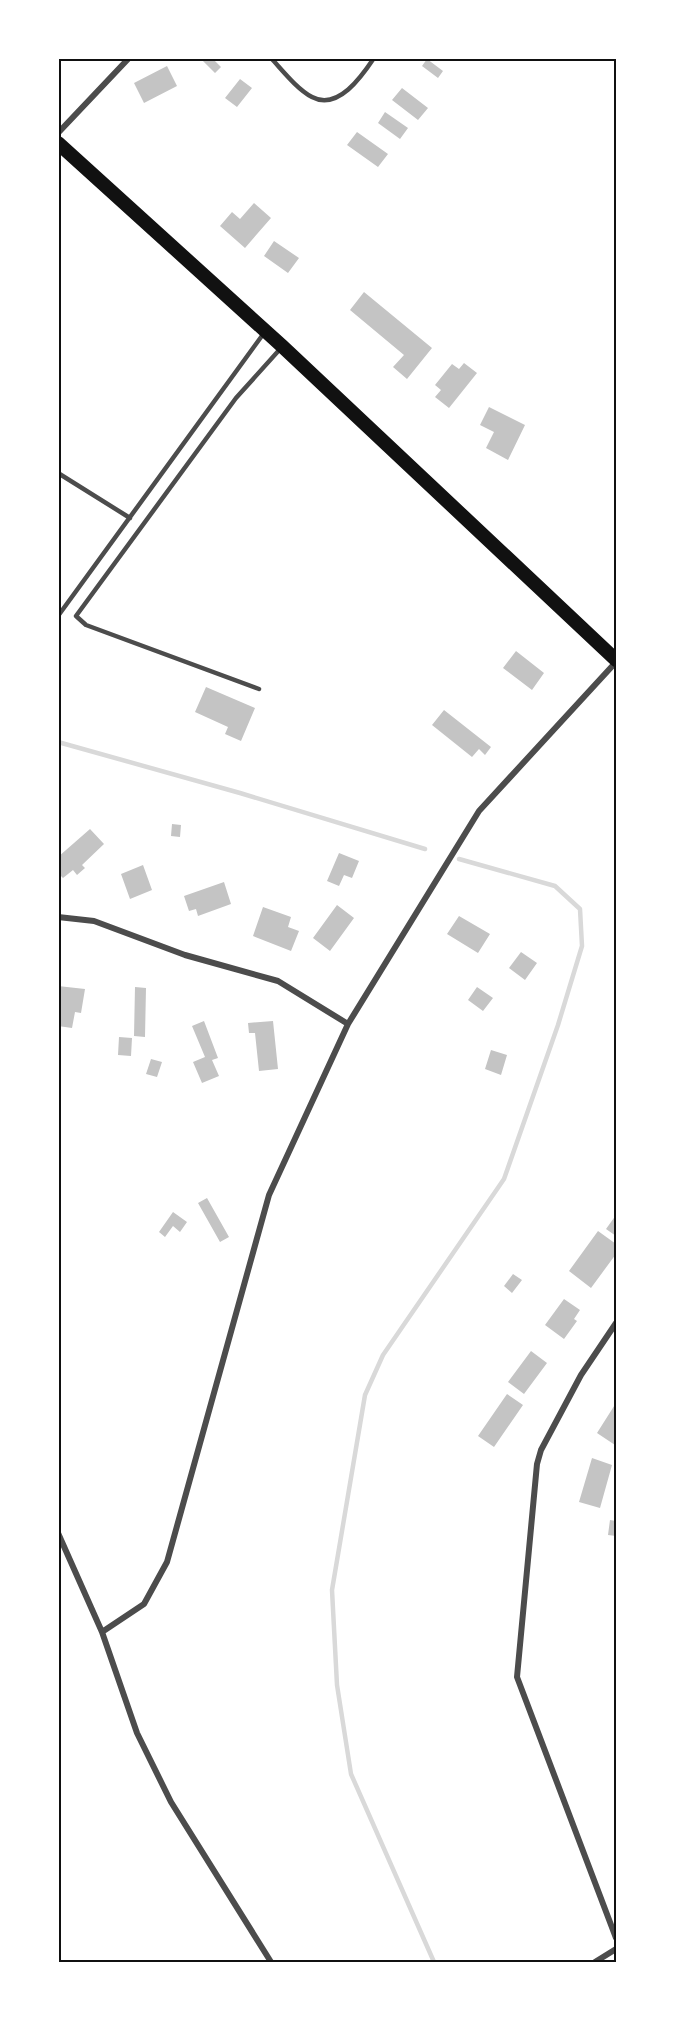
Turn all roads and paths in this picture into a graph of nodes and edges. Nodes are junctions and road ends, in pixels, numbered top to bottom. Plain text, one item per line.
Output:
1 (271, 58) edge
2 (374, 58) edge
3 (124, 60) edge
4 (58, 133) edge
5 (58, 143) edge
6 (266, 331) junction
7 (282, 346) junction
8 (58, 473) edge
9 (130, 518) junction
10 (58, 616) edge
11 (616, 661) edge
12 (259, 689) dead end
13 (58, 917) edge
14 (348, 1024) junction
15 (616, 1323) edge
16 (58, 1533) edge
17 (102, 1632) junction
18 (616, 1938) edge
19 (616, 1949) edge
20 (271, 1962) edge
21 (596, 1962) edge

1 - 2 lane
3 - 4 street
5 - 6 main road
6 - 7 main road
6 - 9 lane
7 - 11 main road
7 - 12 lane
8 - 9 lane
9 - 10 lane
11 - 14 street
13 - 14 street
14 - 17 street
15 - 18 street
16 - 17 street
17 - 20 street
19 - 21 street

